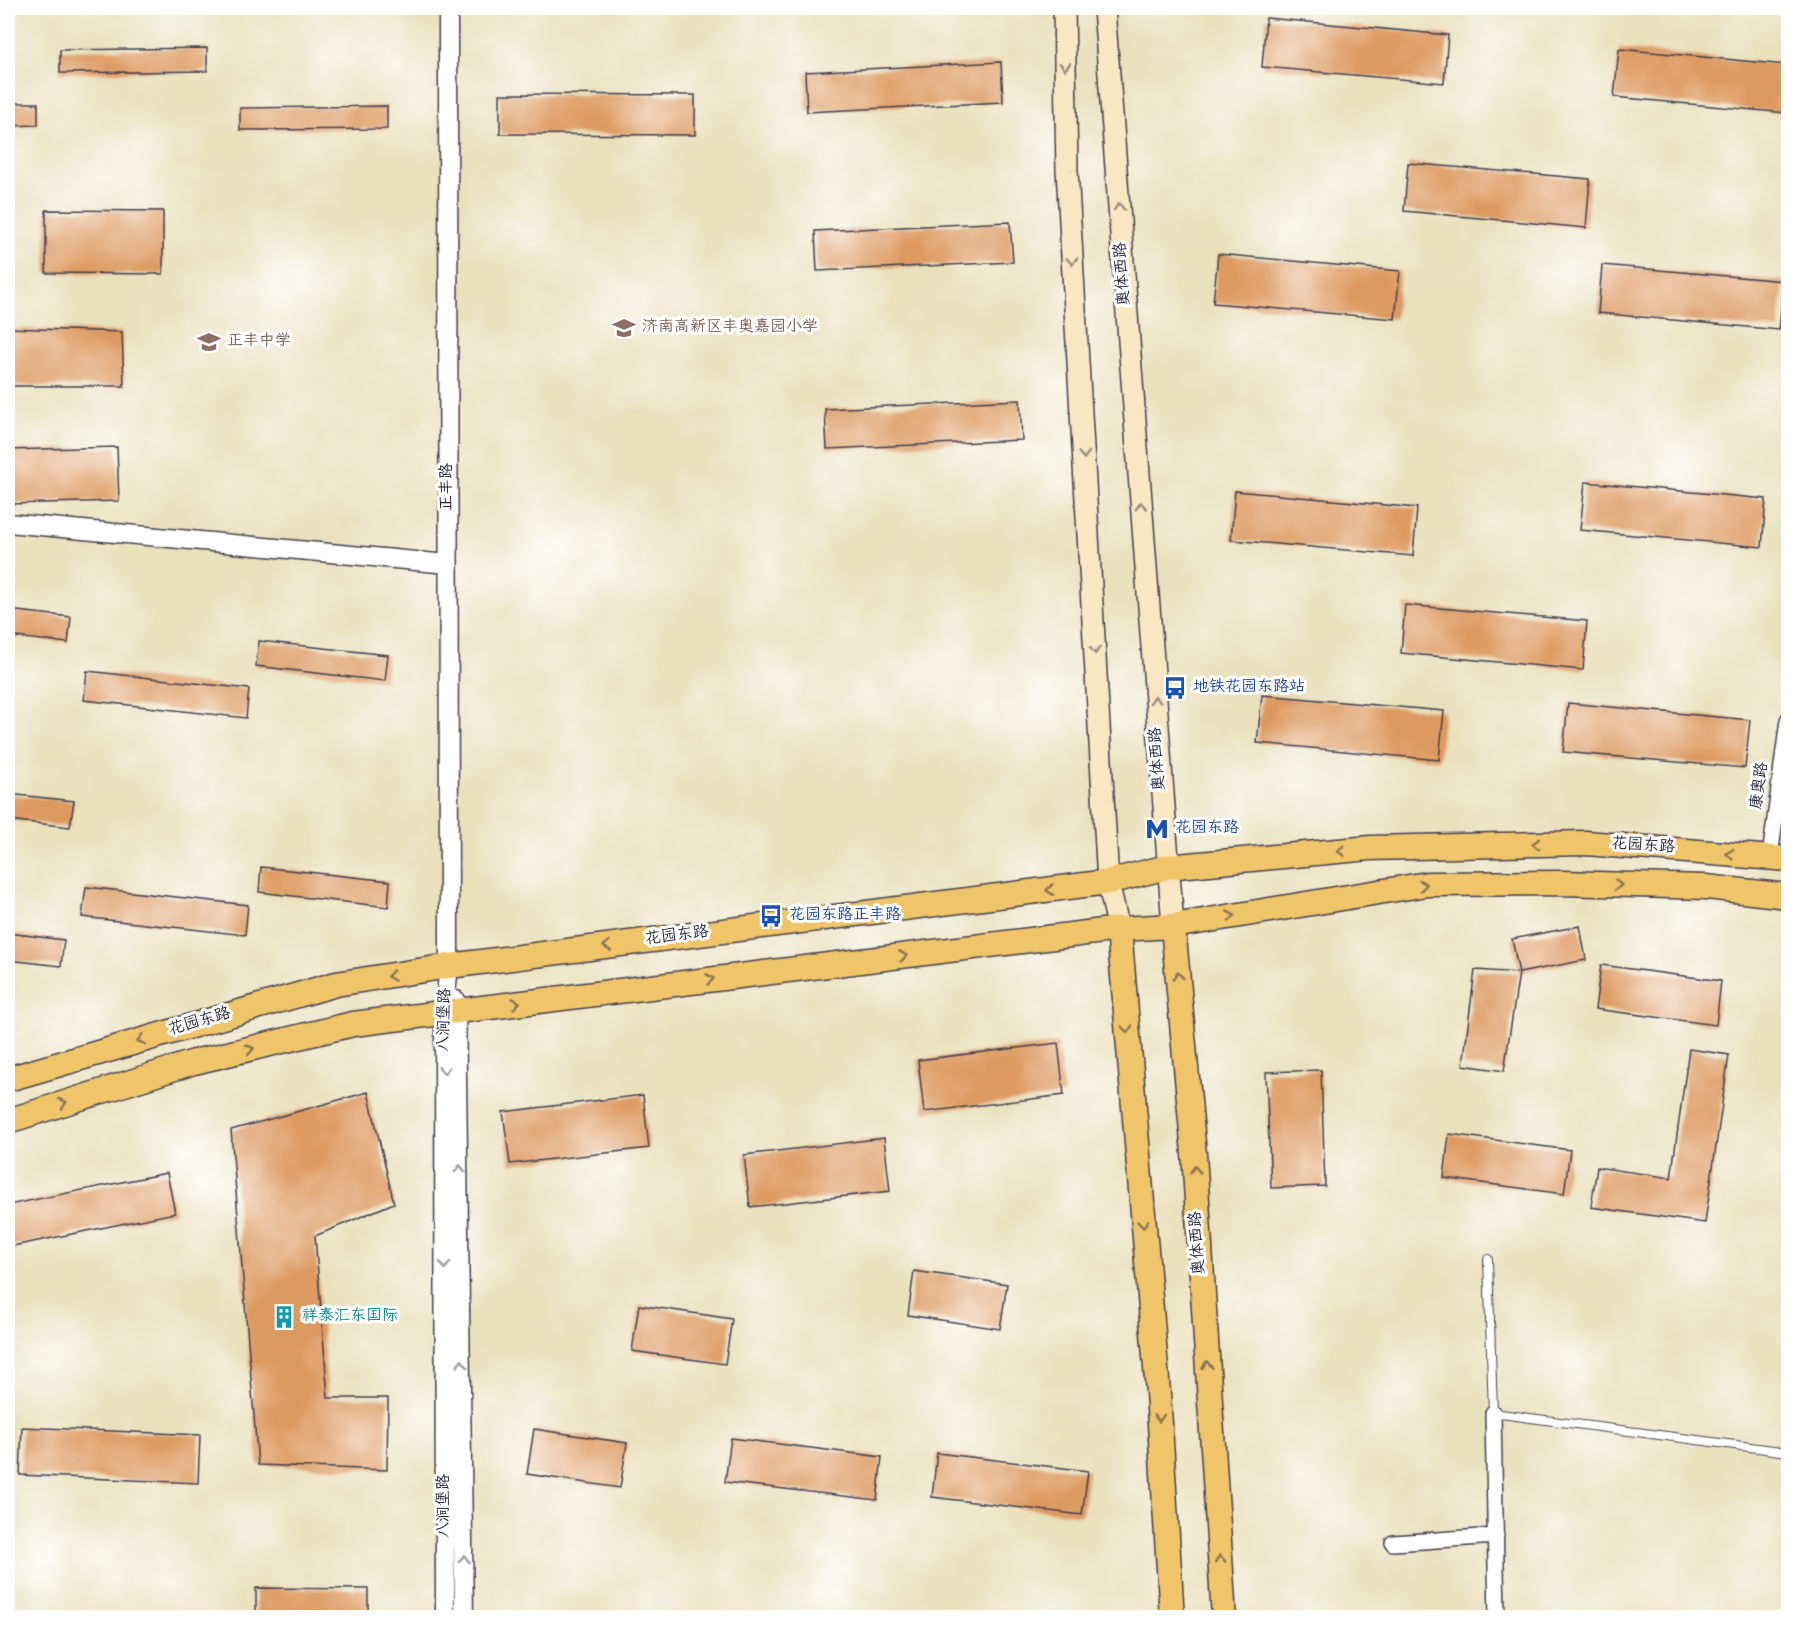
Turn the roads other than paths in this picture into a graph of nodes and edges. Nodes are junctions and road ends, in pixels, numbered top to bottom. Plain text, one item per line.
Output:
1 (448, 8) edge
2 (1064, 8) edge
3 (1104, 8) edge
4 (8, 523) edge
5 (448, 564) junction
6 (1788, 720) edge
7 (1779, 858) edge
8 (1167, 867) junction
9 (1108, 882) junction
10 (1788, 896) edge
11 (1173, 926) junction
12 (1119, 929) junction
13 (449, 966) junction
14 (451, 1011) junction
15 (8, 1079) edge
16 (8, 1121) edge
17 (1488, 1259) dead end
18 (1493, 1413) junction
19 (1788, 1452) edge
20 (1496, 1536) junction
21 (1393, 1544) dead end
22 (445, 1617) edge
23 (464, 1617) edge
24 (1172, 1617) edge
25 (1224, 1617) edge
26 (1497, 1617) edge

1 - 5 street, 正丰路
2 -> 9 main road
8 -> 3 main road, 奥体西路
4 - 5 street
5 - 13 street, 正丰路
6 - 7 street, 康奥路
7 -> 8 main road, 花园东路
8 - 9 main road, 花园东路
8 - 11 main road, 奥体西路
9 - 12 main road
9 -> 13 main road, 花园东路
11 -> 10 main road
11 - 12 main road
25 -> 11 main road, 奥体西路
14 -> 12 main road
12 -> 24 main road
13 - 14 street, 八涧堡路
13 -> 15 main road, 花园东路
16 -> 14 main road
14 -> 22 street, 八涧堡路
23 -> 14 street, 八涧堡路
17 - 18 lane
18 - 19 lane
18 - 20 street
20 - 21 street
20 - 26 street

